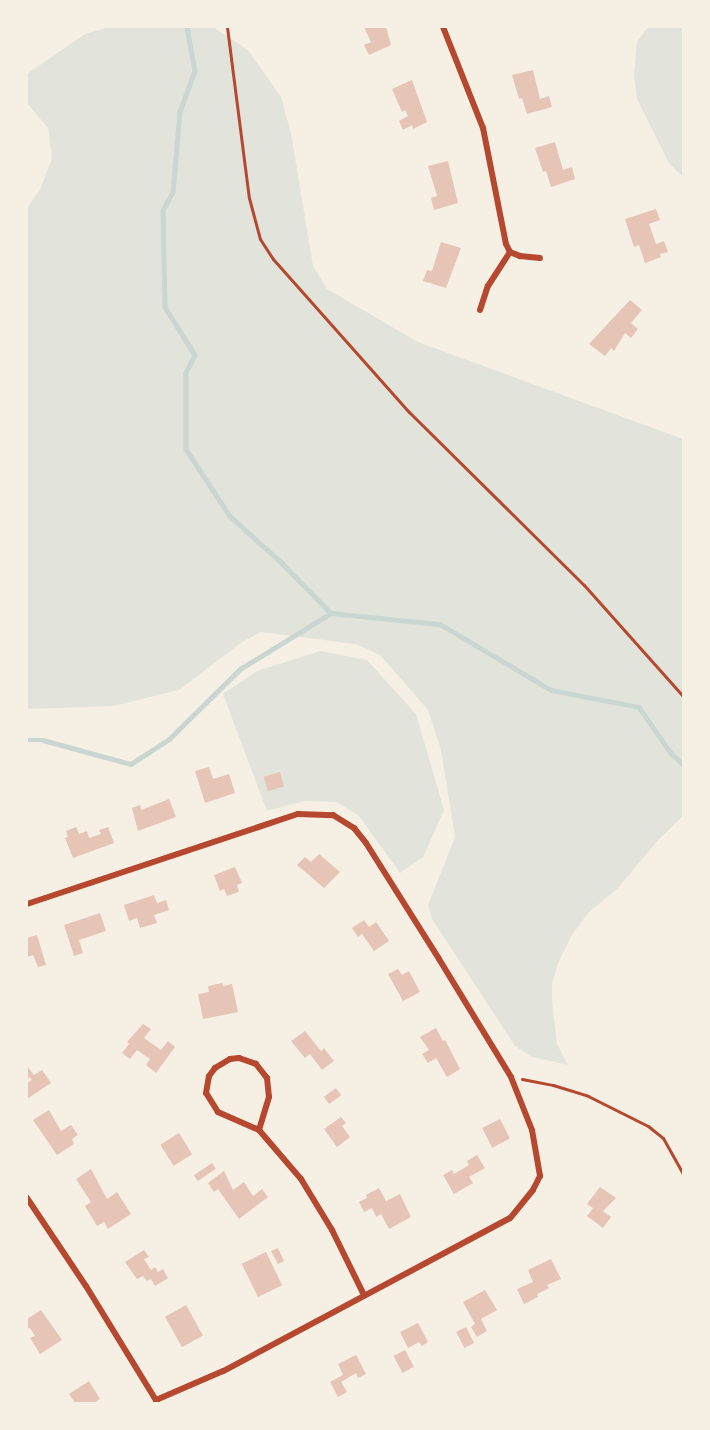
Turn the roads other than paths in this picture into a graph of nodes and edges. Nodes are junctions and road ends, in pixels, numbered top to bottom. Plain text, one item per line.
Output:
1 (443, 27) edge
2 (510, 252) junction
3 (540, 258) dead end
4 (480, 310) dead end
5 (27, 904) edge
6 (259, 1130) junction
7 (27, 1198) edge
8 (364, 1295) junction
9 (157, 1401) edge

1 - 2 street
2 - 3 street
2 - 4 street
5 - 8 street
6 - 6 street
6 - 8 street
7 - 9 street
8 - 9 street

